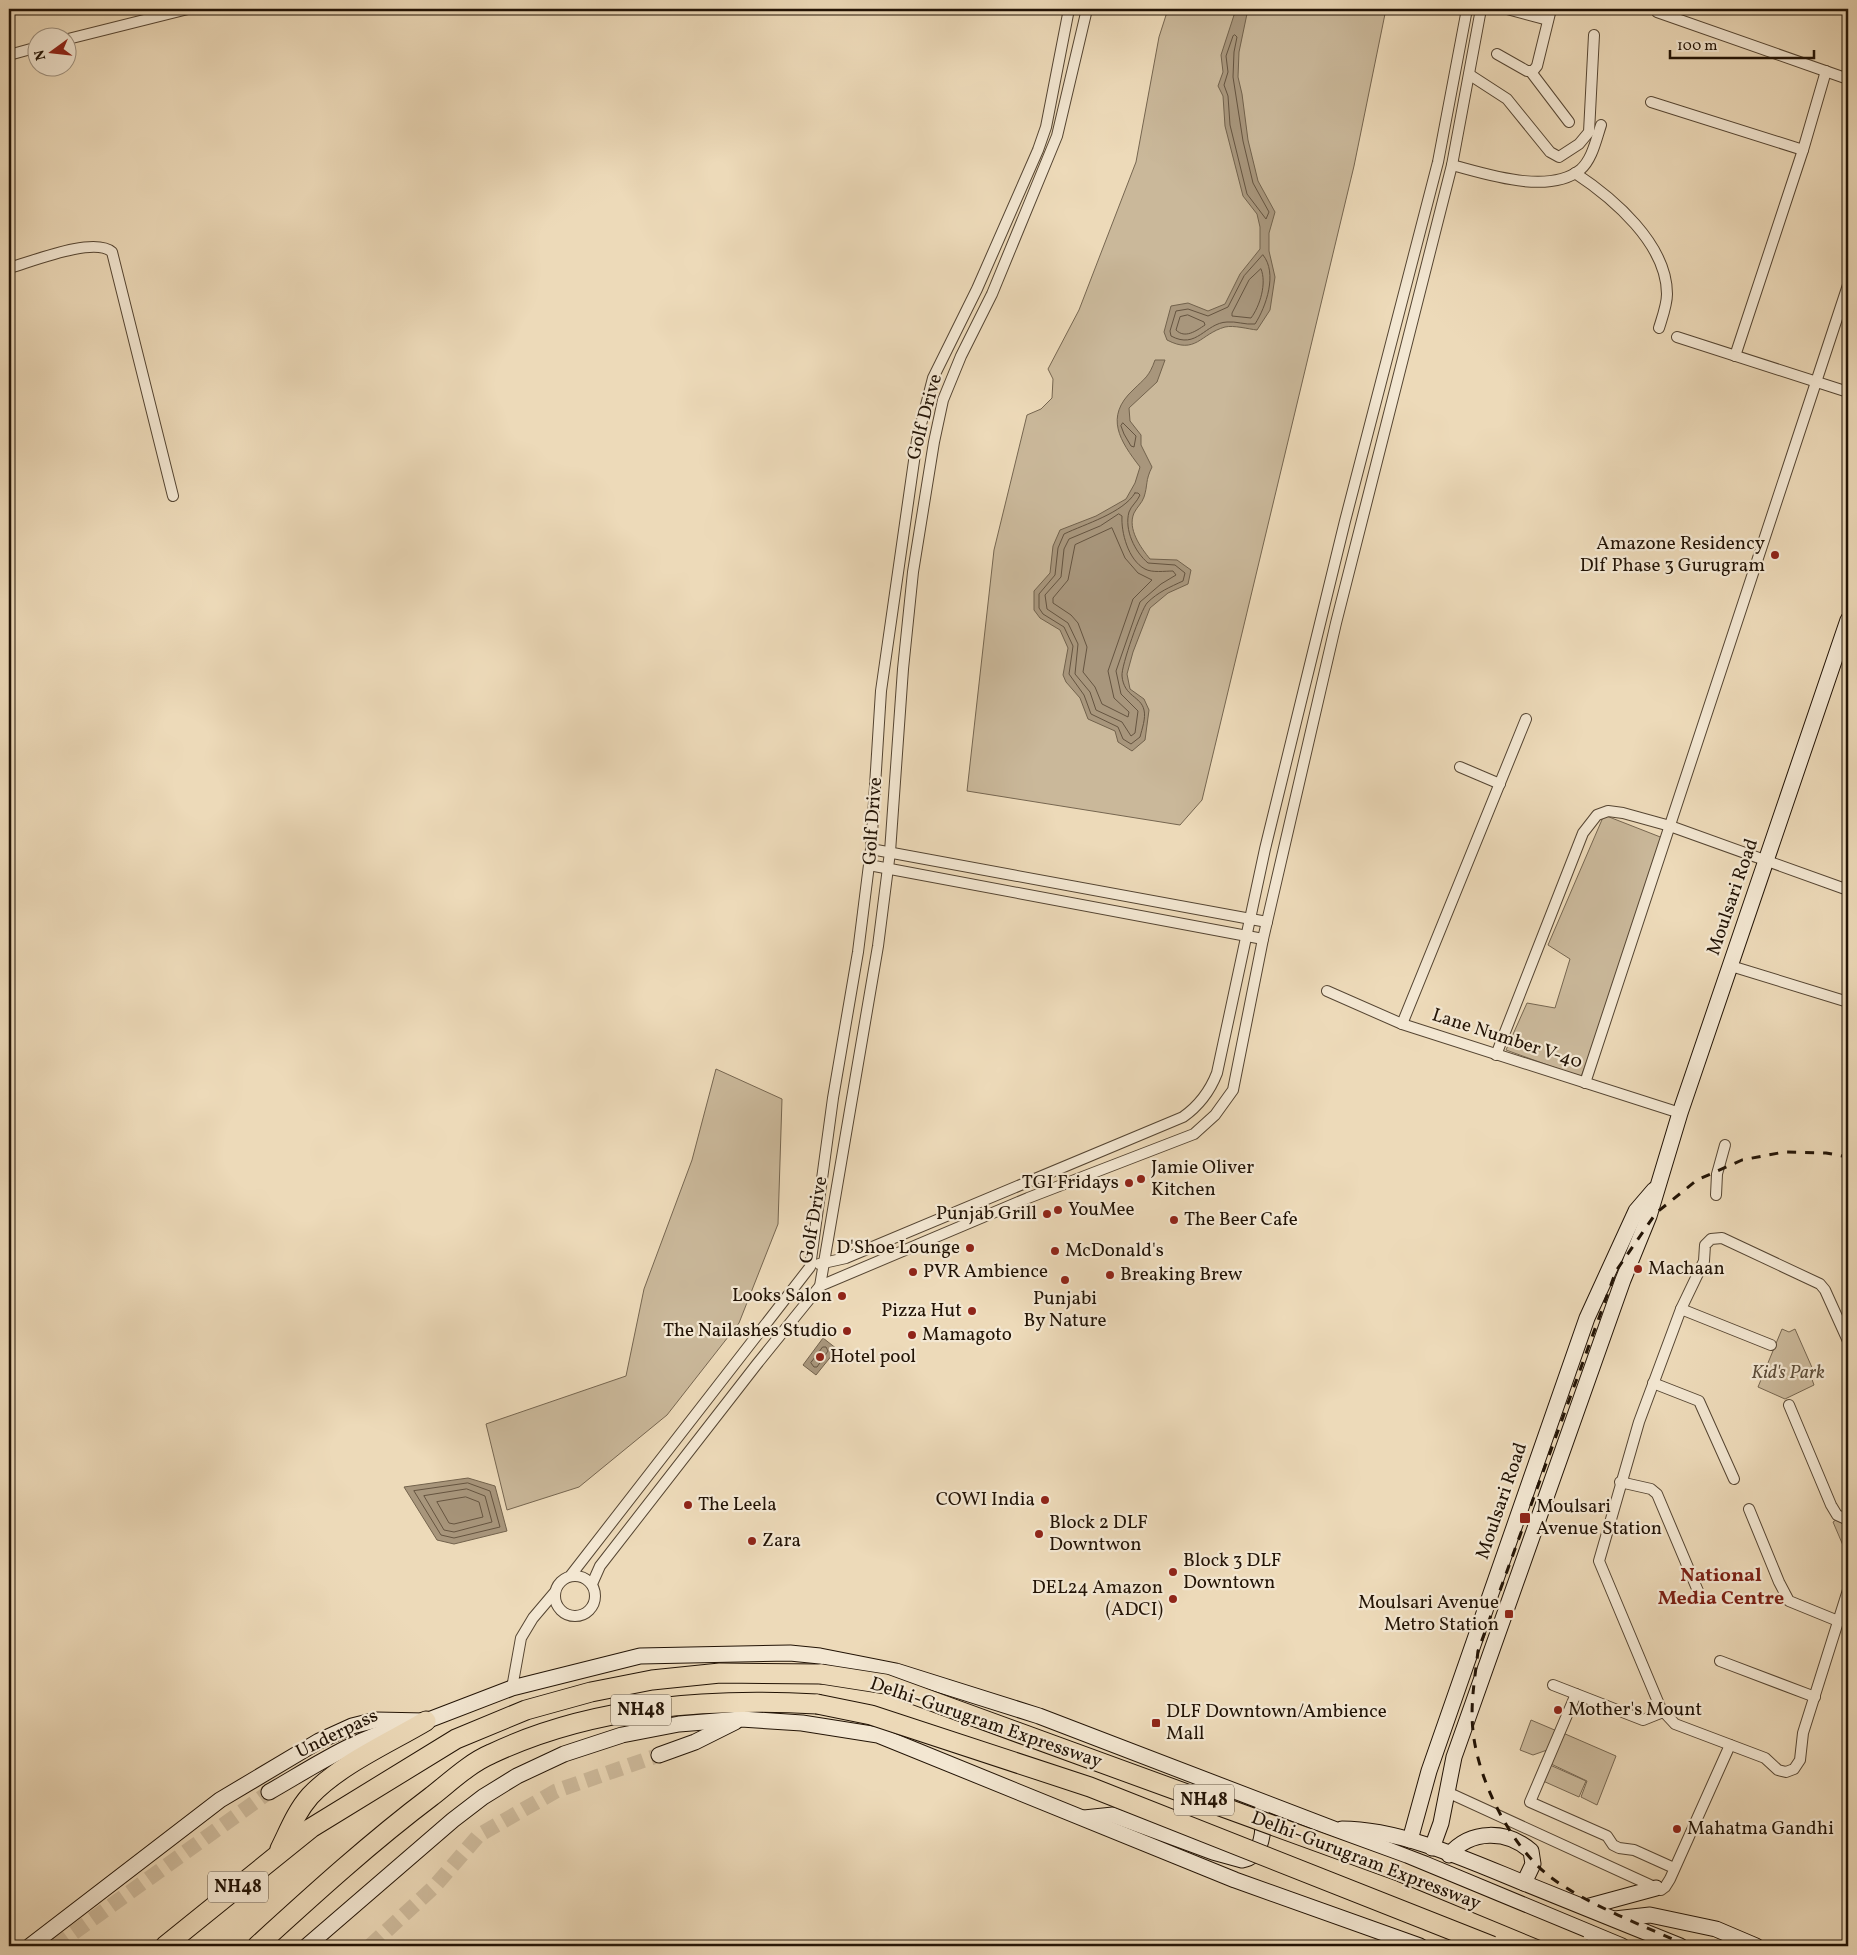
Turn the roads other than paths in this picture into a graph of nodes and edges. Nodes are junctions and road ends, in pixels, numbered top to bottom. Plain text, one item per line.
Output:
1 (188, 9) edge
2 (1069, 9) edge
3 (1087, 9) edge
4 (1467, 9) edge
5 (1481, 9) edge
6 (1507, 9) edge
7 (1551, 9) edge
8 (1657, 12) dead end
9 (1548, 20) junction
10 (1594, 35) dead end
11 (78, 37) edge
12 (28, 49) edge
13 (9, 54) edge
14 (1497, 54) dead end
15 (1459, 57) junction
16 (1473, 60) junction
17 (1826, 71) junction
18 (1530, 72) junction
19 (1470, 75) junction
20 (1848, 79) edge
21 (1651, 102) dead end
22 (1569, 122) dead end
23 (1601, 125) dead end
24 (1803, 150) junction
25 (1452, 165) junction
26 (1574, 173) junction
27 (9, 268) edge
28 (1848, 285) edge
29 (977, 288) junction
30 (992, 294) junction
31 (1659, 328) dead end
32 (1677, 337) dead end
33 (1735, 356) junction
34 (1816, 381) junction
35 (1848, 392) edge
36 (174, 496) dead end
37 (1346, 521) junction
38 (1360, 524) junction
39 (1848, 620) edge
40 (1526, 719) dead end
41 (1460, 767) dead end
42 (1286, 768) junction
43 (1301, 772) junction
44 (1500, 784) junction
45 (1670, 826) junction
46 (871, 849) junction
47 (890, 852) junction
48 (1766, 860) junction
49 (869, 865) junction
50 (888, 869) junction
51 (1848, 890) edge
52 (1250, 919) junction
53 (1267, 922) junction
54 (1247, 935) junction
55 (1263, 939) junction
56 (1730, 966) junction
57 (1327, 991) dead end
58 (1848, 1002) edge
59 (850, 1005) junction
60 (869, 1010) junction
61 (1402, 1024) junction
62 (1496, 1055) junction
63 (1585, 1083) junction
64 (1680, 1113) junction
65 (1726, 1145) dead end
66 (1656, 1187) junction
67 (1716, 1195) dead end
68 (824, 1262) junction
69 (810, 1267) junction
70 (820, 1286) junction
71 (1681, 1309) junction
72 (1848, 1340) edge
73 (1771, 1345) dead end
74 (1653, 1383) junction
75 (1789, 1406) dead end
76 (1734, 1479) dead end
77 (1620, 1482) junction
78 (1749, 1509) dead end
79 (1848, 1520) edge
80 (571, 1575) junction
81 (592, 1584) junction
82 (1848, 1590) edge
83 (1698, 1591) dead end
84 (555, 1592) junction
85 (1838, 1622) junction
86 (1720, 1661) dead end
87 (1553, 1685) dead end
88 (512, 1688) junction
89 (1576, 1694) junction
90 (1815, 1697) junction
91 (1663, 1712) junction
92 (741, 1719) junction
93 (426, 1721) junction
94 (1730, 1745) junction
95 (659, 1755) tunnel mouth
96 (269, 1792) tunnel mouth
97 (1447, 1792) junction
98 (1247, 1796) junction
99 (1081, 1818) junction
100 (1416, 1822) junction
101 (1441, 1823) junction
102 (1333, 1829) junction
103 (1410, 1840) junction
104 (1432, 1848) junction
105 (278, 1853) junction
106 (1450, 1855) junction
107 (1674, 1868) junction
108 (1524, 1883) junction
109 (1656, 1888) junction
110 (1586, 1907) junction
111 (1614, 1919) junction
112 (30, 1946) edge
113 (165, 1946) edge
114 (257, 1946) edge
115 (306, 1946) edge
116 (1420, 1946) edge
117 (1492, 1946) edge
118 (1580, 1946) edge
119 (1622, 1946) edge
120 (1680, 1946) edge
121 (1756, 1946) edge

1 - 11 street
2 - 29 street, Golf Drive
3 - 30 street, Golf Drive
4 - 15 street
5 - 16 street
6 - 9 street
7 - 9 street
8 - 17 street
9 - 18 street
10 - 19 street
12 - 13 street
14 - 18 street
15 - 16 street
15 - 37 street
16 - 19 street
17 - 20 street
17 - 24 street
18 - 22 street
19 - 25 street
21 - 24 street
23 - 26 street
24 - 33 street
25 - 26 street
25 - 38 street
26 - 31 street
27 - 36 street
28 - 34 street
29 - 30 street
29 - 46 street, Golf Drive
30 - 47 street, Golf Drive
32 - 33 street
33 - 34 street
34 - 35 street
34 - 45 street
37 - 38 street
37 - 42 street
38 - 43 street
39 - 48 main road, Moulsari Road
40 - 44 street
41 - 44 street
42 - 43 street
42 - 52 street
43 - 53 street
44 - 61 street
45 - 48 street
45 - 62 street
45 - 63 street
46 - 47 street
46 - 49 street, Golf Drive
47 - 50 street, Golf Drive
47 - 52 street
48 - 51 street
48 - 56 main road, Moulsari Road
49 - 50 street
49 - 59 street, Golf Drive
50 - 54 street
50 - 60 street, Golf Drive
52 - 53 street
52 - 54 street
53 - 55 street
54 - 55 street
54 - 68 street
55 - 70 street
56 - 58 street
56 - 64 main road, Moulsari Road
57 - 61 street, Lane Number V-40
59 - 60 street
59 - 69 street, Golf Drive
60 - 68 street, Golf Drive
61 - 62 street, Lane Number V-40
62 - 63 street, Lane Number V-40
63 - 64 street, Lane Number V-40
64 - 66 main road, Moulsari Road
65 - 67 street
66 - 97 main road, Moulsari Road
66 - 100 main road, Moulsari Road
68 - 69 street
68 - 70 street, Golf Drive
69 - 80 street, Golf Drive
70 - 81 street, Golf Drive
71 - 72 street
71 - 73 street
71 - 74 street
74 - 76 street
74 - 77 street
75 - 79 street
77 - 83 street
77 - 91 street
78 - 85 street
80 - 81 street
80 - 84 street
81 - 84 street
82 - 85 street
84 - 88 street
85 - 90 street
86 - 90 street
87 - 89 street
88 - 93 main road
88 - 98 main road
89 - 91 street
89 - 107 street
90 - 94 street
91 - 94 street
92 - 95 main road
92 - 99 main road
92 - 115 main road
93 - 96 main road, Underpass
93 - 105 highway
93 - 112 main road
94 - 107 street
97 - 101 main road, Moulsari Road
97 - 109 street
98 - 99 main road
98 - 102 main road
99 - 116 main road
100 - 101 main road
100 - 103 main road, Moulsari Road
101 - 104 main road, Moulsari Road
102 - 103 main road
102 - 119 main road
103 - 104 main road
104 - 106 main road
105 - 113 highway, Delhi-Gurugram Expressway / NH48
105 - 118 highway, Delhi-Gurugram Expressway / NH48, bridge
106 - 108 main road
106 - 108 main road
107 - 109 street
108 - 110 main road
109 - 110 main road
110 - 111 main road
111 - 120 main road
111 - 121 main road
114 - 117 highway, Delhi-Gurugram Expressway / NH48, bridge

